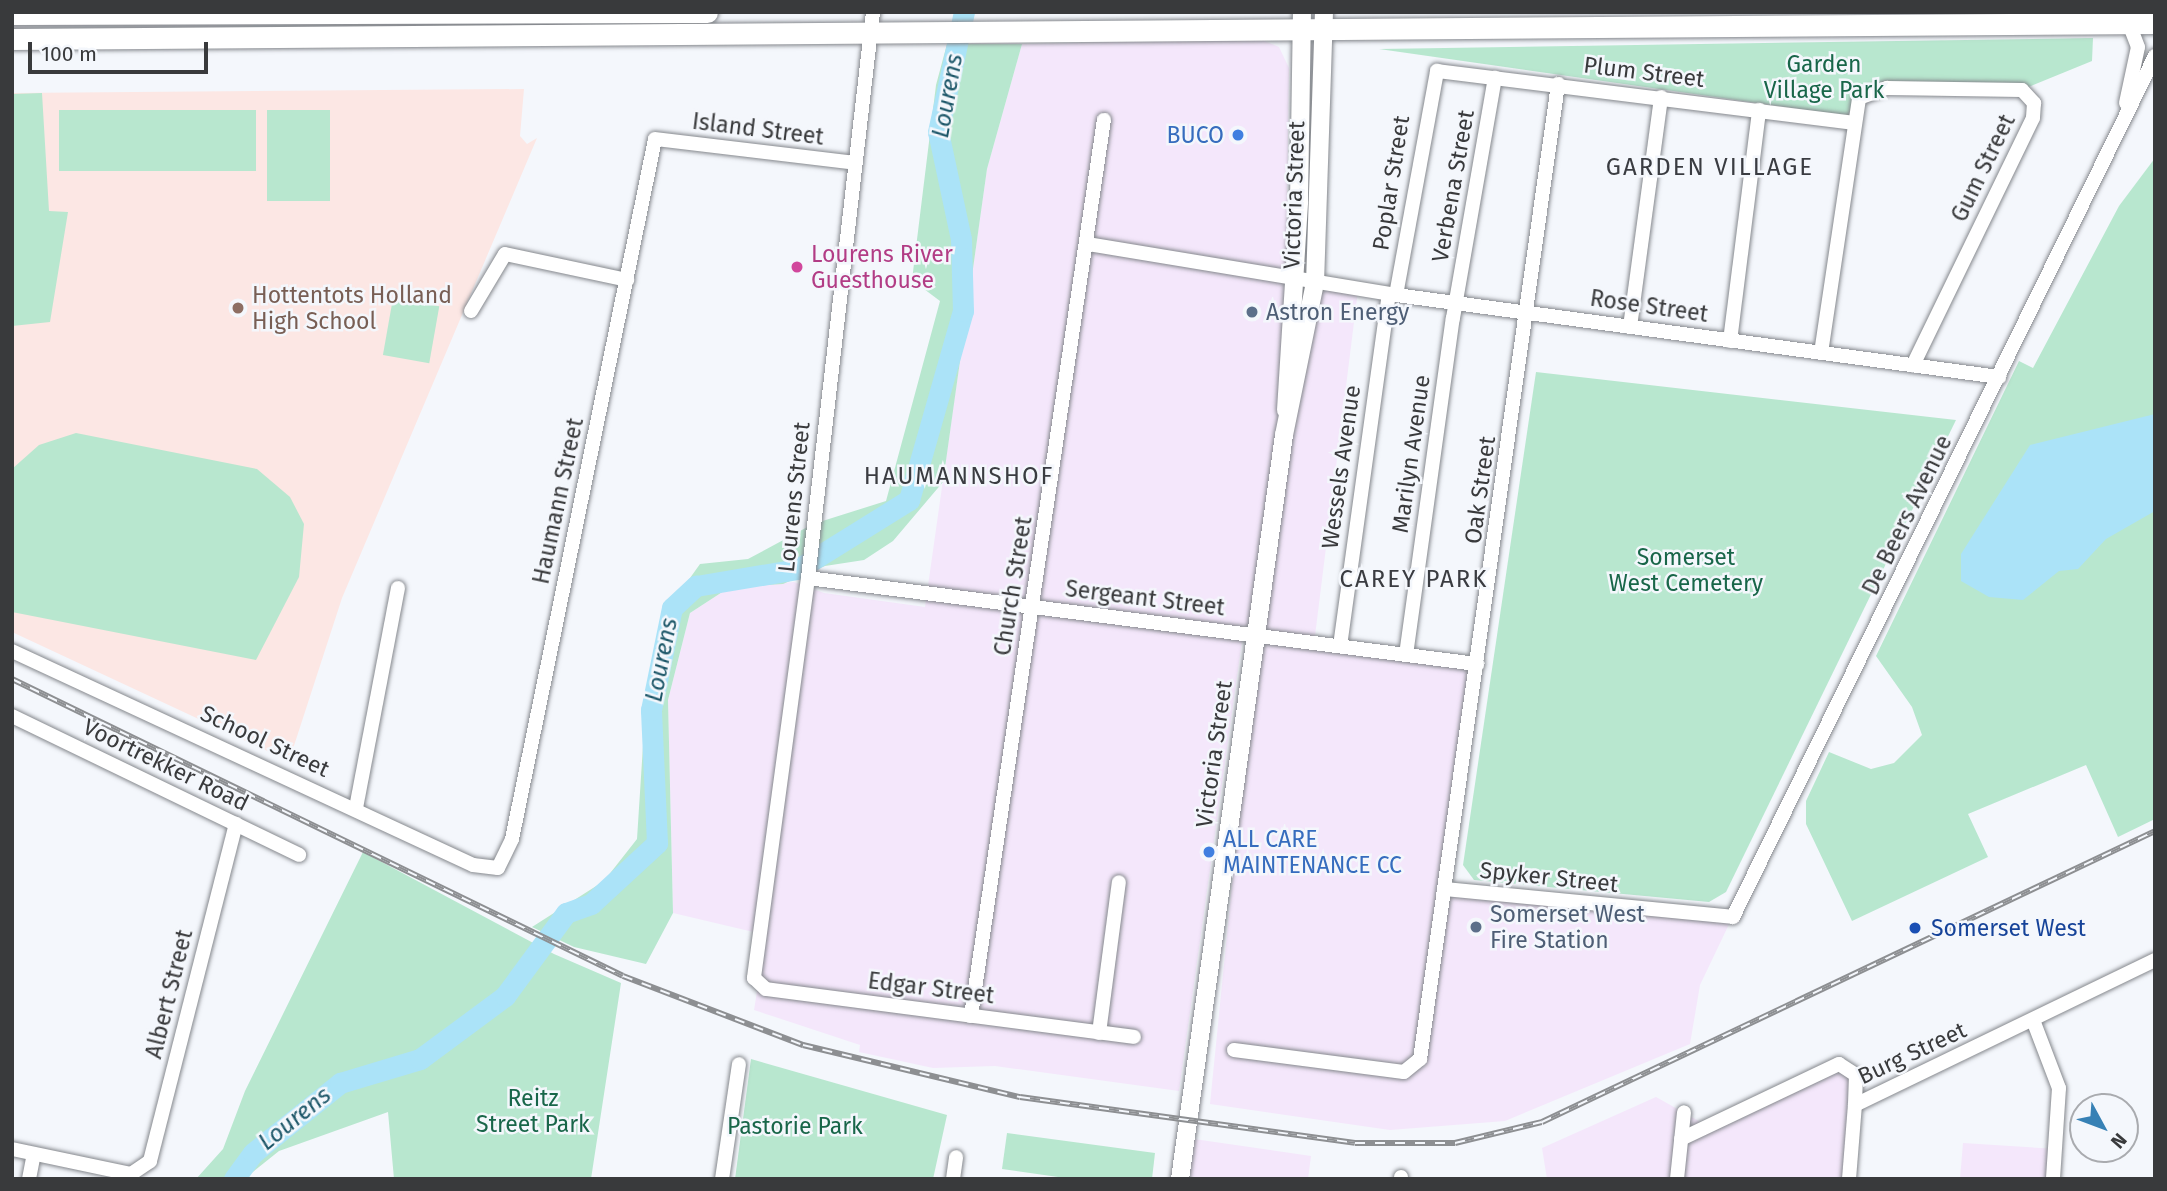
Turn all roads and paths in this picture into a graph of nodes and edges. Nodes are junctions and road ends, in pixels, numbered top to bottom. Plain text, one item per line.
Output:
1 (707, 12) edge
2 (873, 12) edge
3 (12, 14) edge
4 (1313, 21) edge
5 (2129, 23) junction
6 (2155, 23) edge
7 (871, 34) junction
8 (12, 38) edge
9 (2155, 56) edge
10 (1431, 78) joint
11 (1495, 78) junction
12 (1558, 84) junction
13 (1661, 97) junction
14 (1759, 110) junction
15 (1104, 120) dead end
16 (1854, 123) junction
17 (2119, 132) junction
18 (655, 139) joint
19 (855, 163) junction
20 (1088, 244) junction
21 (1294, 278) junction
22 (627, 280) junction
23 (1315, 282) junction
24 (1392, 295) junction
25 (1456, 302) junction
26 (471, 311) dead end
27 (1529, 312) junction
28 (1630, 327) junction
29 (1730, 341) junction
30 (1821, 353) junction
31 (1913, 365) junction
32 (1998, 377) junction
33 (1287, 419) junction
34 (809, 573) junction
35 (398, 588) dead end
36 (1033, 608) junction
37 (1256, 635) junction
38 (1340, 646) junction
39 (12, 651) edge
40 (1406, 654) junction
41 (1477, 664) junction
42 (12, 716) edge
43 (356, 808) junction
44 (236, 824) junction
45 (299, 855) dead end
46 (498, 868) joint
47 (1119, 882) dead end
48 (1444, 889) junction
49 (1734, 917) joint
50 (2155, 960) edge
51 (758, 985) joint
52 (971, 1016) junction
53 (2033, 1020) junction
54 (1099, 1033) junction
55 (1134, 1037) dead end
56 (1234, 1049) dead end
57 (739, 1064) dead end
58 (1854, 1105) junction
59 (1684, 1112) dead end
60 (1681, 1139) junction
61 (12, 1149) edge
62 (34, 1154) junction
63 (956, 1157) dead end
64 (29, 1179) edge
65 (723, 1179) edge
66 (953, 1179) edge
67 (1180, 1179) edge
68 (1677, 1179) edge
69 (1849, 1179) edge
70 (2053, 1179) edge

1 - 3 highway
2 - 7 street, Lourens Street
4 - 5 highway
4 - 7 highway
4 - 21 main road, Victoria Street
4 - 23 main road, Victoria Street
5 - 6 highway
5 - 17 street, De Beers Avenue
7 - 8 highway
7 - 19 street, Lourens Street
9 - 17 street, De Beers Avenue
10 - 11 street, Plum Street
10 - 24 street, Poplar Street
11 - 12 street, Plum Street
11 - 25 street, Verbena Street
12 - 13 street, Plum Street
12 - 27 street, Oak Street
13 - 14 street, Plum Street
13 - 28 street
14 - 16 street, Plum Street
14 - 29 street
15 - 20 street, Church Street
16 - 30 street, Gum Street
16 - 31 street, Gum Street
17 - 32 street, De Beers Avenue
18 - 19 street, Island Street
18 - 22 street, Haumann Street
19 - 34 street, Lourens Street
20 - 21 street, Rose Street
20 - 36 street, Church Street
21 - 23 street, Rose Street
21 - 33 main road, Victoria Street
22 - 26 street
22 - 46 street, Haumann Street
23 - 24 street, Rose Street
23 - 33 main road, Victoria Street
24 - 25 street, Rose Street
24 - 38 street, Wessels Avenue
25 - 27 street, Rose Street
25 - 40 street, Marilyn Avenue
27 - 28 street, Rose Street
27 - 41 street, Oak Street
28 - 29 street, Rose Street
29 - 30 street, Rose Street
30 - 31 street, Rose Street
31 - 32 street, Rose Street
32 - 49 street, De Beers Avenue
33 - 37 main road, Victoria Street
34 - 36 street, Sergeant Street
34 - 51 street, Lourens Street
35 - 43 street
36 - 37 street, Sergeant Street
36 - 52 street, Church Street
37 - 38 street, Sergeant Street
37 - 67 main road, Victoria Street
38 - 40 street, Sergeant Street
39 - 43 street, School Street
40 - 41 street, Sergeant Street
41 - 48 street, Oak Street
42 - 44 street, Voortrekker Road
43 - 46 street, School Street
44 - 45 street, Voortrekker Road
44 - 62 street, Albert Street
47 - 54 street
48 - 49 street, Spyker Street
48 - 56 street, Oak Street
50 - 53 street, Burg Street
51 - 52 street, Edgar Street
52 - 54 street, Edgar Street
53 - 58 street, Burg Street
53 - 70 street
54 - 55 street, Edgar Street
57 - 65 street
58 - 60 street, Burg Street
58 - 69 street
59 - 60 street
60 - 68 street
61 - 62 street
62 - 64 street
63 - 66 street

